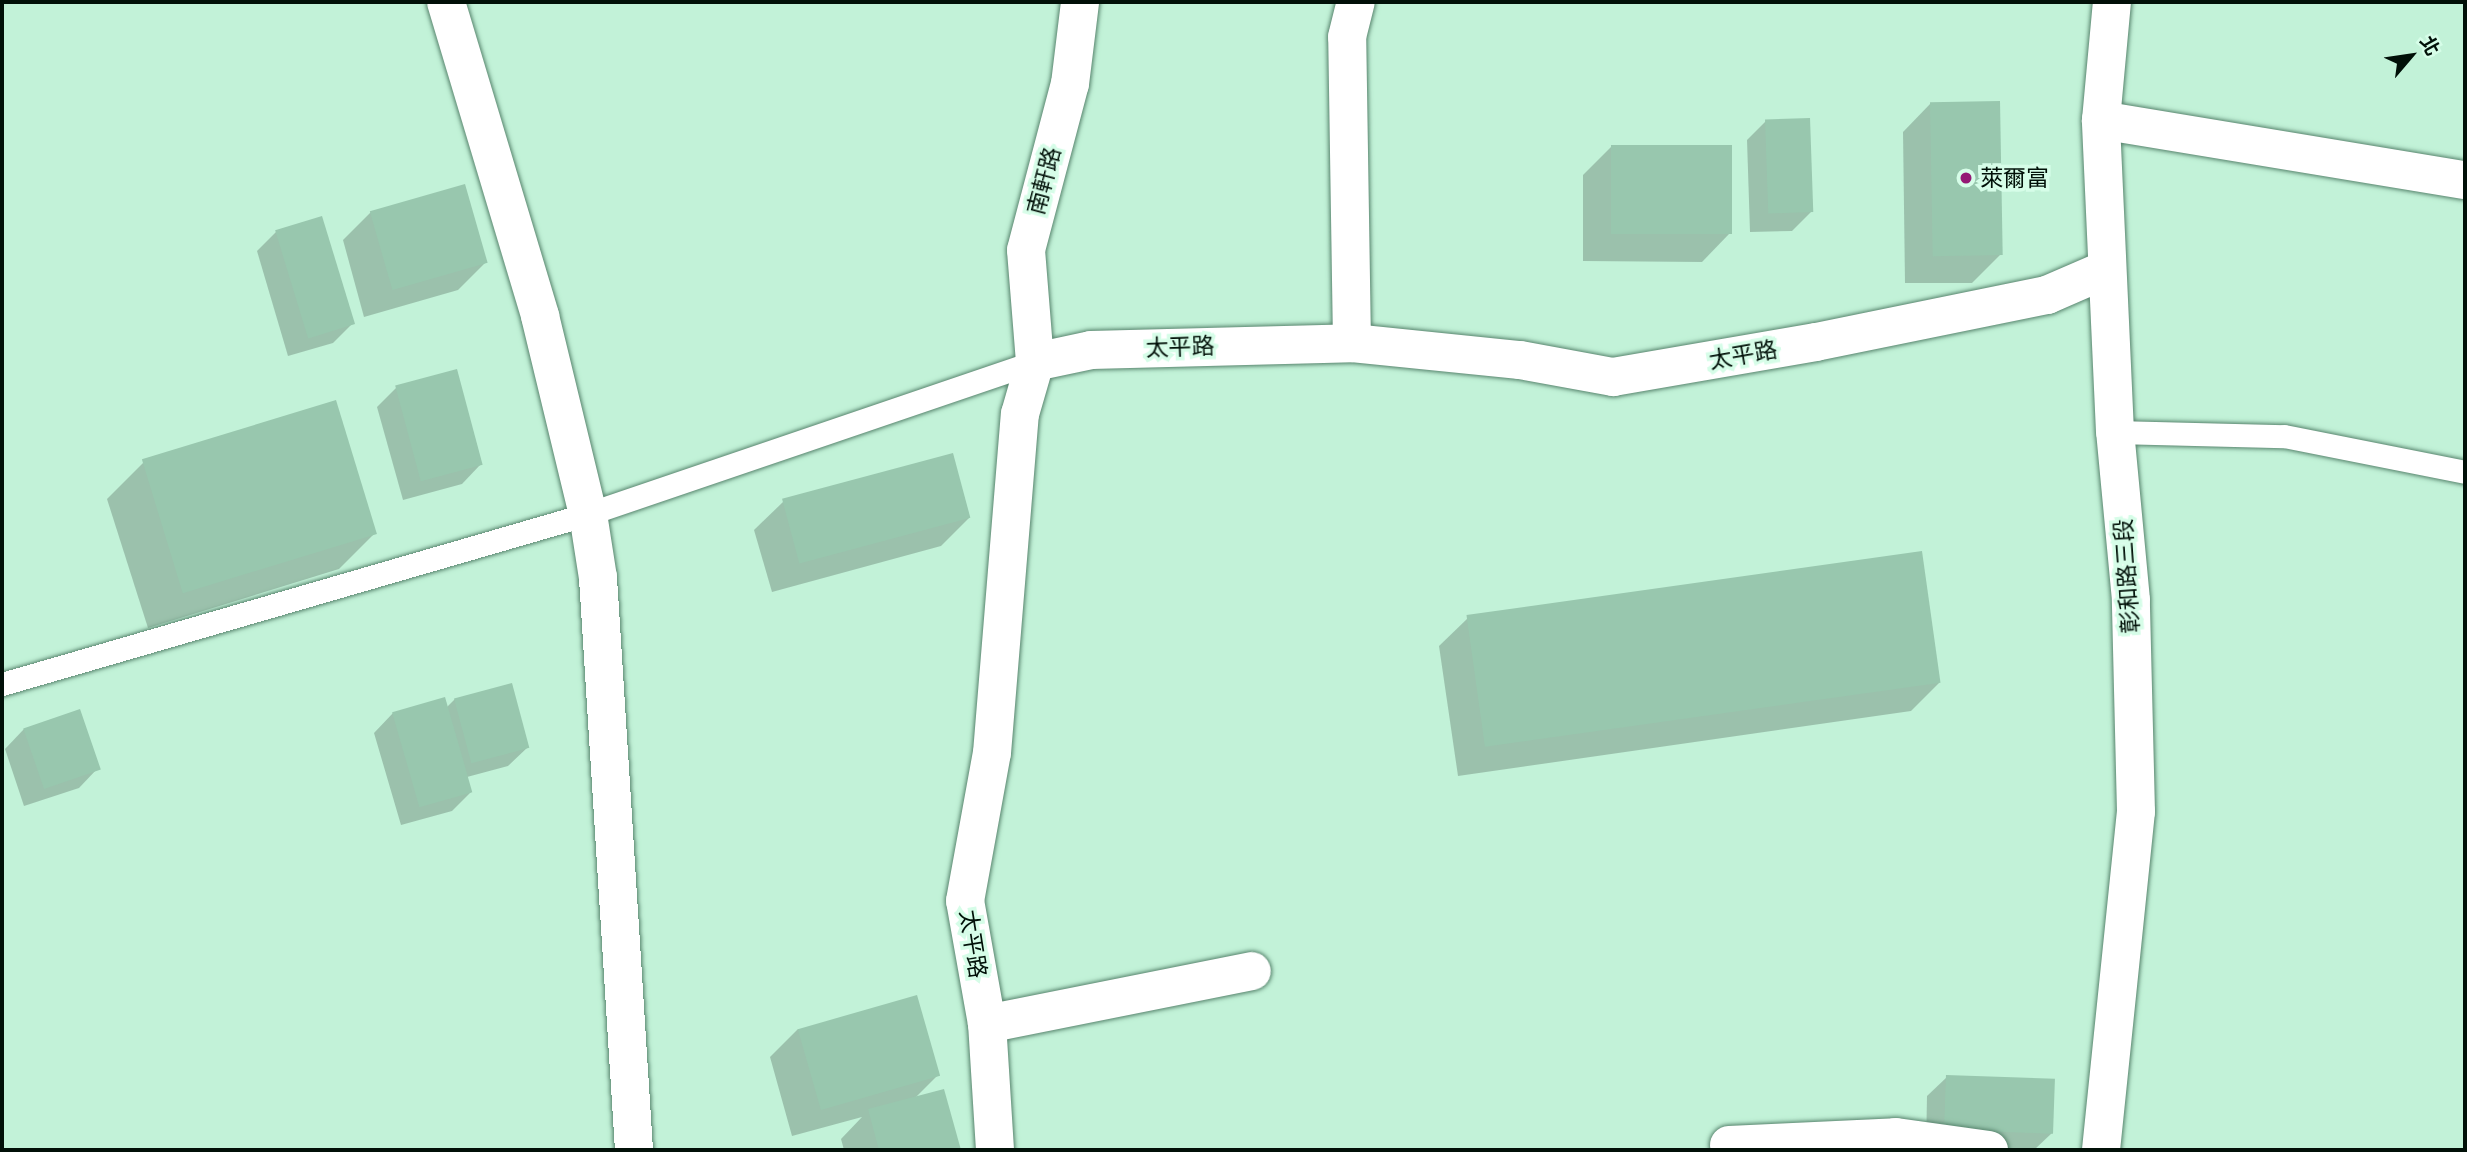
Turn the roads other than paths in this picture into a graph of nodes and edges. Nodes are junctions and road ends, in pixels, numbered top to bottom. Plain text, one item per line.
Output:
1 (446, 2) edge
2 (1080, 2) edge
3 (1356, 2) edge
4 (2112, 2) edge
5 (2101, 120) junction
6 (2465, 180) edge
7 (2107, 269) junction
8 (1352, 343) junction
9 (1035, 362) junction
10 (2115, 432) junction
11 (2465, 472) edge
12 (588, 514) junction
13 (2, 684) edge
14 (1252, 971) dead end
15 (987, 1024) junction
16 (1729, 1145) dead end
17 (634, 1150) edge
18 (995, 1150) edge
19 (1989, 1150) edge
20 (2101, 1150) edge

1 - 12 street
2 - 9 street, 南軒路
3 - 8 street
4 - 5 street, 彰和路三段
5 - 6 street
5 - 7 street, 彰和路三段
7 - 8 street, 太平路
7 - 10 street, 彰和路三段
8 - 9 street, 太平路
9 - 12 lane
9 - 15 street, 太平路
10 - 11 lane
10 - 20 street, 彰和路三段
12 - 13 lane
12 - 17 street
14 - 15 street
15 - 18 street, 太平路
16 - 19 street

